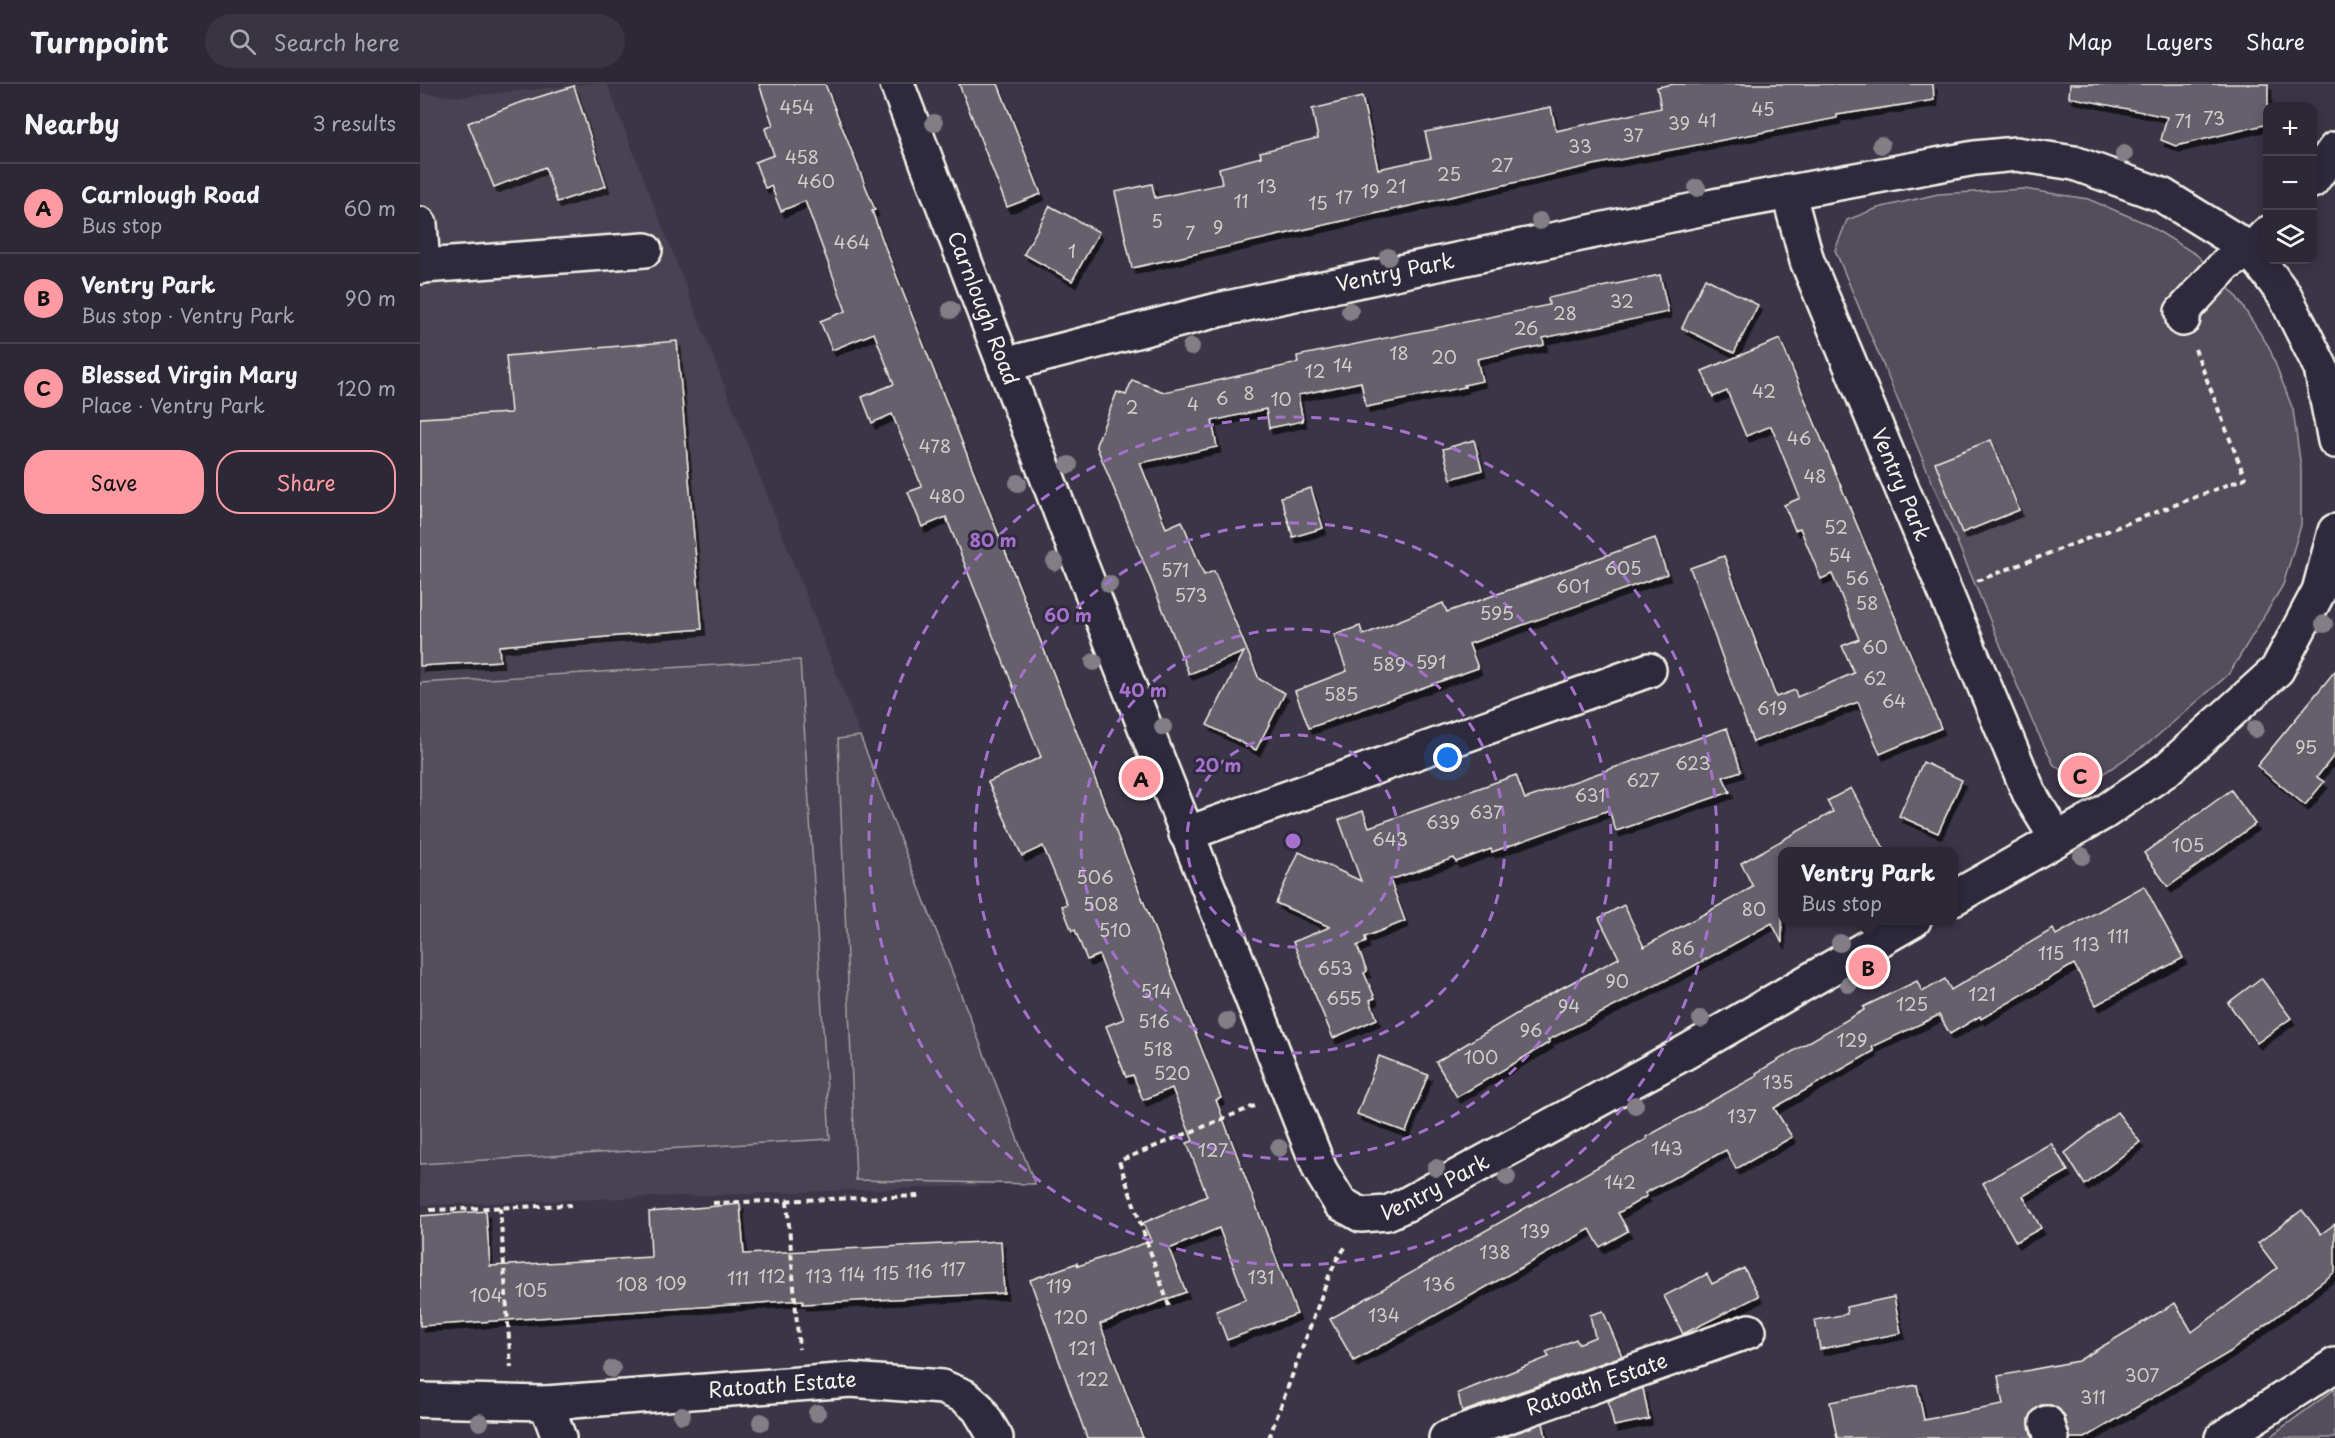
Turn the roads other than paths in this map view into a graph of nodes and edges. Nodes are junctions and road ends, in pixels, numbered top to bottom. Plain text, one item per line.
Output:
1 (897, 84) edge
2 (2335, 149) edge
3 (2317, 175) edge
4 (1788, 191) junction
5 (420, 224) edge
6 (2259, 242) edge
7 (645, 250) dead end
8 (421, 267) edge
9 (2183, 319) road end
10 (1004, 365) junction
11 (2335, 441) edge
12 (2335, 531) edge
13 (1649, 670) dead end
14 (1186, 834) junction
15 (2057, 839) junction
16 (1958, 895) edge
17 (1907, 925) edge
18 (1361, 1215) joint
19 (1749, 1332) dead end
20 (2335, 1365) edge
21 (420, 1400) edge
22 (546, 1403) junction
23 (559, 1438) edge
24 (996, 1438) edge
25 (1446, 1438) edge
26 (2222, 1438) edge

1 - 10 street, Carnlough Road
2 - 3 street
4 - 6 street, Ventry Park
4 - 10 street, Ventry Park
4 - 15 street, Ventry Park
5 - 8 street
6 - 9 street
6 - 11 street, Ventry Park
7 - 8 street
10 - 14 street, Carnlough Road
12 - 15 street
13 - 14 street
14 - 18 street, Carnlough Road
15 - 16 street
17 - 18 street, Ventry Park
19 - 25 street, Ratoath Estate
20 - 26 street
21 - 22 street, Ratoath Estate
22 - 23 street
22 - 24 street, Ratoath Estate

